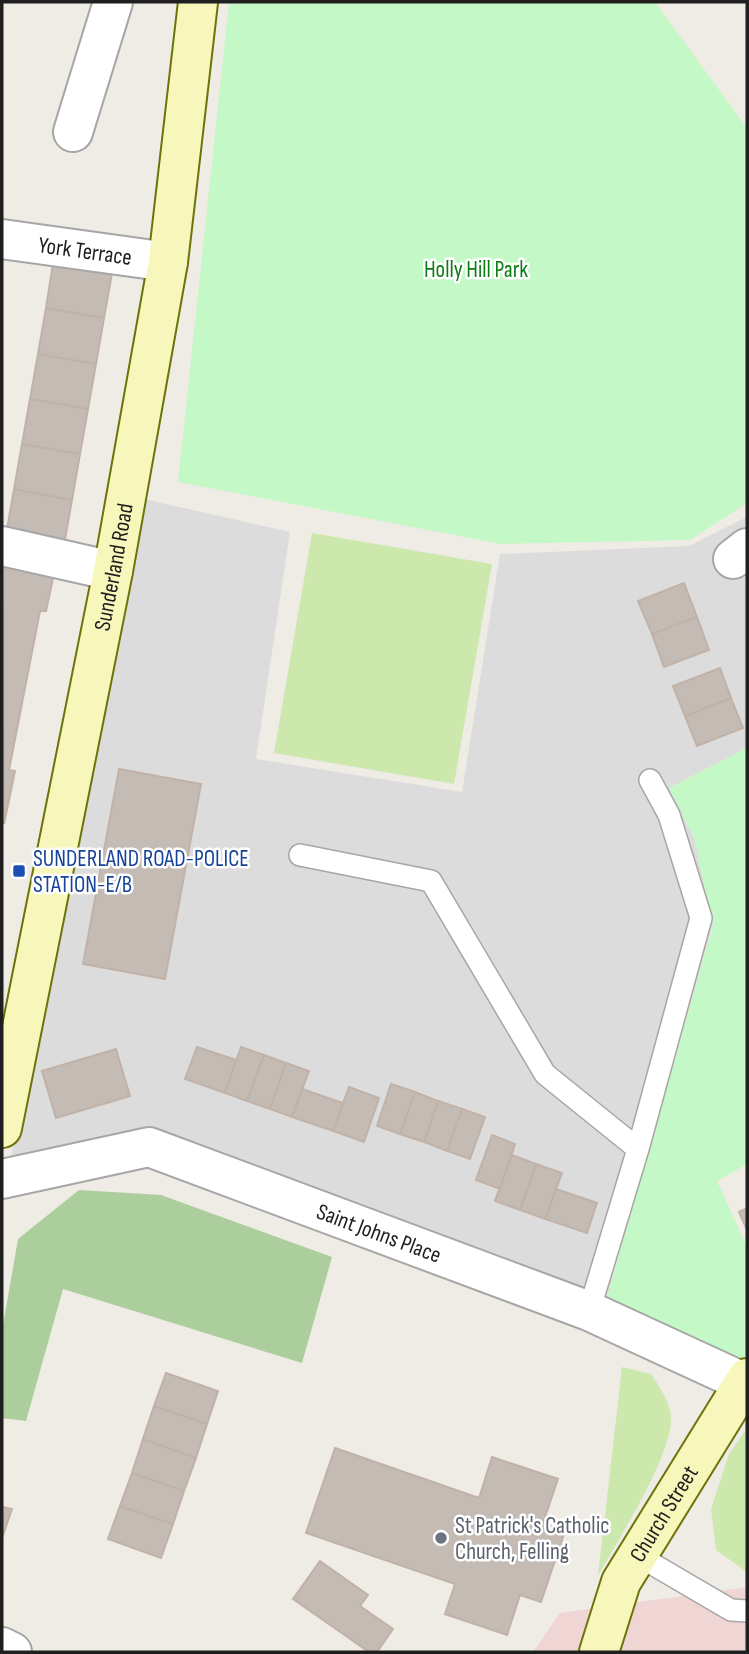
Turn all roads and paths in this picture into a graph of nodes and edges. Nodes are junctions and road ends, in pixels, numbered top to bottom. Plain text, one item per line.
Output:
1 (114, 2) edge
2 (198, 2) edge
3 (73, 132) dead end
4 (2, 239) edge
5 (168, 262) junction
6 (2, 546) edge
7 (113, 570) junction
8 (650, 780) dead end
9 (300, 855) dead end
10 (2, 1128) edge
11 (638, 1149) junction
12 (2, 1179) edge
13 (589, 1311) junction
14 (745, 1380) edge
15 (638, 1555) junction
16 (747, 1611) edge
17 (2, 1647) edge
18 (12, 1652) edge
19 (599, 1652) edge

1 - 3 street
2 - 5 main road, Sunderland Road
4 - 5 street, York Terrace
5 - 7 main road, Sunderland Road
6 - 7 street
7 - 10 main road, Sunderland Road
8 - 11 lane
9 - 11 lane
11 - 13 lane
12 - 13 street, Saint Johns Place
13 - 14 street, Saint Johns Place
14 - 15 main road, Church Street
15 - 16 lane
15 - 19 main road, Church Street
17 - 18 street

